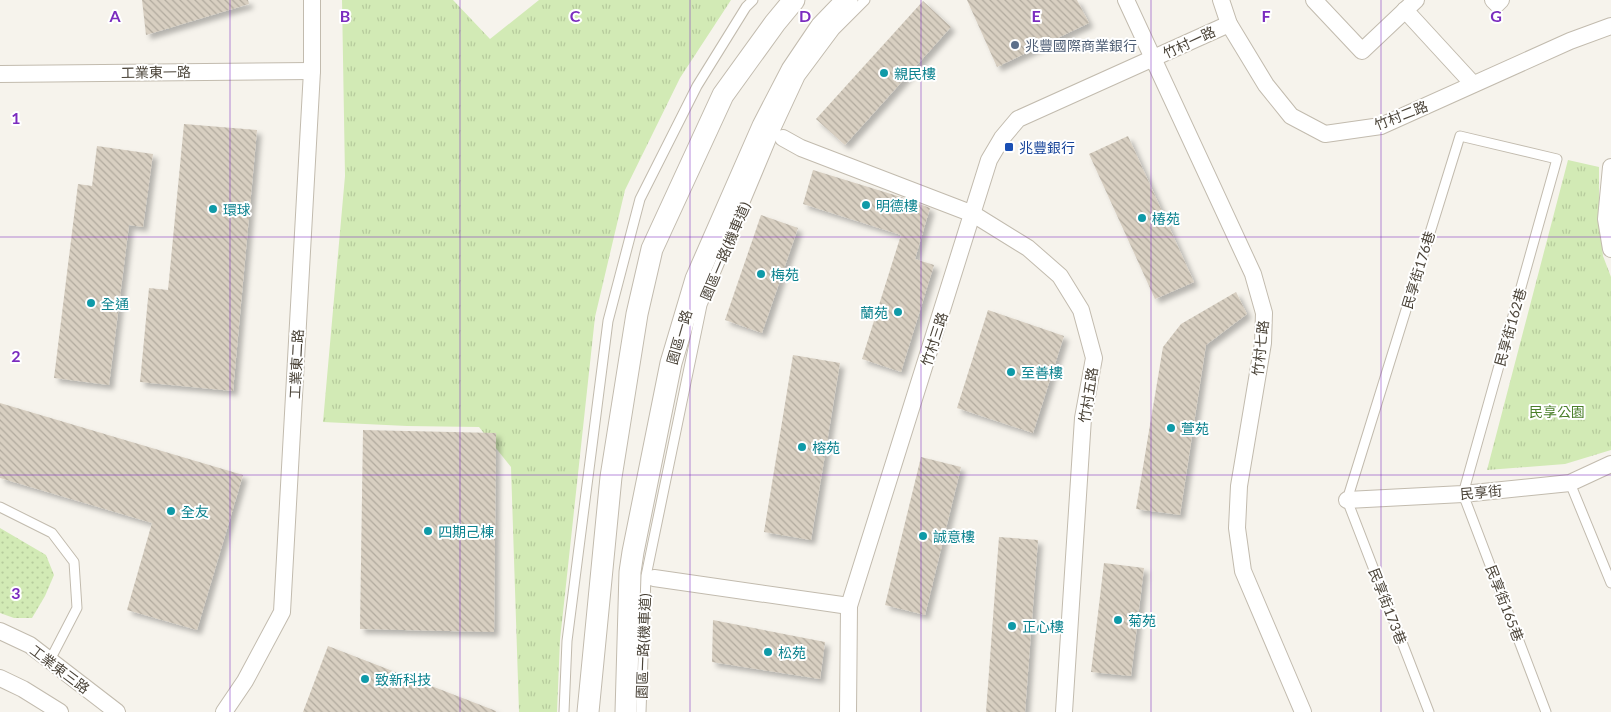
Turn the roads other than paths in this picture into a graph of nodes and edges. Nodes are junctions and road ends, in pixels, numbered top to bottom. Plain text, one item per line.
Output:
1 (312, 0) edge
2 (753, 0) edge
3 (794, 0) edge
4 (847, 0) edge
5 (865, 0) edge
6 (1126, 0) edge
7 (1221, 0) edge
8 (1314, 0) edge
9 (1493, 0) edge
10 (1501, 0) edge
11 (1411, 5) edge
12 (1229, 24) junction
13 (1611, 26) edge
14 (1153, 59) junction
15 (312, 71) junction
16 (0, 74) edge
17 (1473, 84) junction
18 (783, 138) dead end
19 (1557, 159) joint
20 (1611, 167) edge
21 (973, 214) junction
22 (1611, 249) edge
23 (1611, 464) edge
24 (1570, 483) junction
25 (1463, 494) junction
26 (1347, 500) junction
27 (0, 507) edge
28 (654, 578) dead end
29 (1611, 583) edge
30 (849, 606) junction
31 (0, 631) edge
32 (50, 660) junction
33 (0, 678) edge
34 (60, 712) edge
35 (117, 712) edge
36 (224, 712) edge
37 (564, 712) edge
38 (588, 712) edge
39 (626, 712) edge
40 (641, 712) edge
41 (848, 712) edge
42 (1064, 712) edge
43 (1303, 712) edge
44 (1430, 712) edge
45 (1546, 712) edge

1 - 15 street, 工業東二路
2 - 37 lane
3 - 38 street
4 - 39 street, 園區一路
5 - 40 lane, 園區一路(機車道)
6 - 14 street, 竹村七路
7 - 12 street, 竹村一路
8 - 11 street
9 - 10 street
11 - 17 street
12 - 14 street, 竹村一路
12 - 17 street, 竹村二路
13 - 17 street, 竹村二路
14 - 21 street, 竹村三路
14 - 43 street, 竹村七路
15 - 16 street, 工業東一路
15 - 36 street, 工業東二路
18 - 21 street, 竹村五路
19 - 25 lane, 民享街162巷
19 - 26 lane, 民享街176巷
20 - 22 street
21 - 30 street, 竹村三路
21 - 42 street, 竹村五路
23 - 24 street, 民享街
24 - 25 street, 民享街
24 - 29 lane
25 - 26 street, 民享街
25 - 45 lane, 民享街165巷
26 - 44 lane, 民享街173巷
27 - 32 lane
28 - 30 street
30 - 41 street, 竹村三路
31 - 32 street, 工業東三路
32 - 35 street, 工業東三路
33 - 34 street

